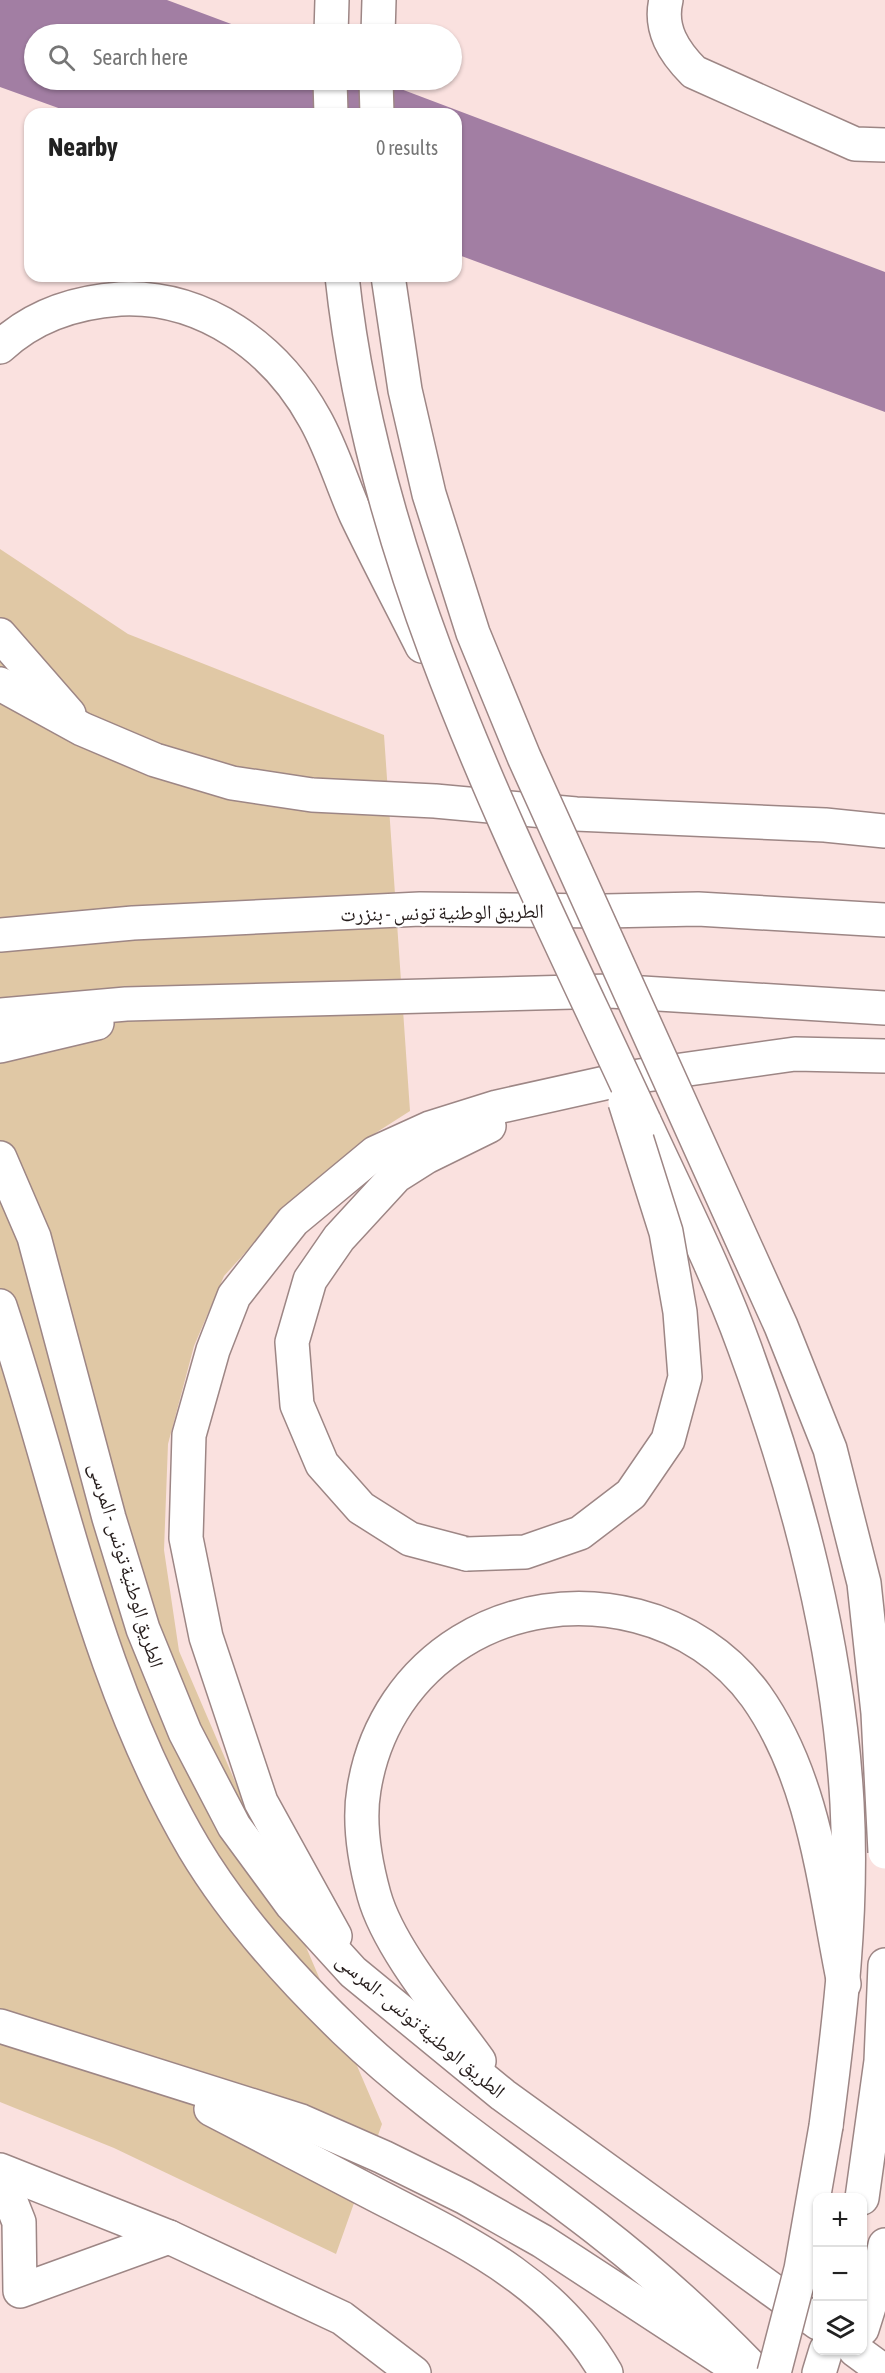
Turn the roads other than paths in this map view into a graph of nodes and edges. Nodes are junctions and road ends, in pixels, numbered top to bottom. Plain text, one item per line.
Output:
1 (332, 0) edge
2 (380, 0) edge
3 (666, 0) edge
4 (331, 24) edge
5 (379, 24) edge
6 (330, 90) edge
7 (376, 90) edge
8 (331, 108) edge
9 (377, 108) edge
10 (885, 146) edge
11 (343, 282) edge
12 (389, 282) edge
13 (6, 341) edge
14 (0, 635) edge
15 (0, 684) edge
16 (82, 729) junction
17 (480, 763) junction
18 (885, 831) edge
19 (885, 920) edge
20 (0, 935) edge
21 (181, 1004) junction
22 (885, 1008) edge
23 (0, 1014) edge
24 (606, 1037) junction
25 (0, 1046) edge
26 (885, 1056) edge
27 (564, 1092) junction
28 (0, 1158) edge
29 (0, 1306) edge
30 (885, 1852) edge
31 (885, 1965) edge
32 (353, 1972) junction
33 (844, 1984) junction
34 (0, 2026) edge
35 (127, 2065) junction
36 (502, 2095) junction
37 (0, 2172) edge
38 (863, 2193) edge
39 (169, 2237) junction
40 (883, 2263) edge
41 (10, 2300) edge
42 (867, 2318) edge
43 (813, 2319) edge
44 (824, 2355) edge
45 (853, 2355) edge
46 (862, 2355) edge
47 (885, 2372) edge
48 (414, 2373) edge
49 (606, 2373) edge
50 (743, 2373) edge
51 (757, 2373) edge
52 (774, 2373) edge
53 (819, 2373) edge
54 (847, 2373) edge

1 - 4 main road
2 - 5 main road
3 - 10 main road
6 - 8 main road
7 - 9 main road
11 - 17 main road, bridge
12 - 30 main road, bridge
13 - 17 main road, bridge
14 - 16 main road
15 - 16 main road
16 - 18 main road
17 - 24 main road, bridge
19 - 20 main road, الطريق الوطنية تونس - بنزرت
21 - 22 main road
21 - 23 main road
21 - 25 main road
24 - 27 main road, bridge
24 - 33 main road, bridge
26 - 27 main road
27 - 32 main road
28 - 32 main road, الطريق الوطنية تونس - المرسى
29 - 51 main road
31 - 38 main road
32 - 36 main road, الطريق الوطنية تونس - المرسى
33 - 36 main road
33 - 52 main road, bridge
34 - 35 main road
35 - 49 main road
35 - 50 main road
36 - 43 main road, الطريق الوطنية تونس - المرسى
37 - 39 main road
37 - 41 main road
39 - 41 main road
39 - 48 main road
40 - 42 main road
44 - 53 main road
45 - 54 main road
46 - 47 main road

